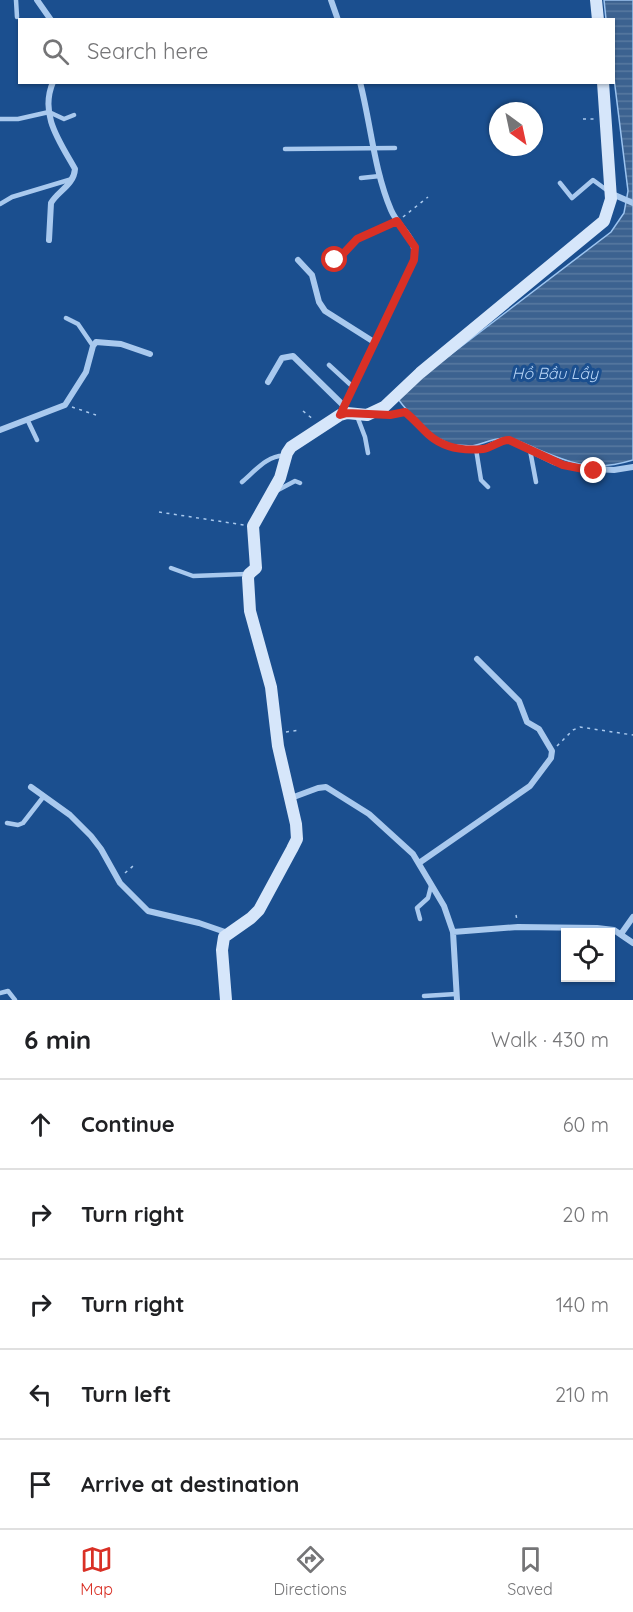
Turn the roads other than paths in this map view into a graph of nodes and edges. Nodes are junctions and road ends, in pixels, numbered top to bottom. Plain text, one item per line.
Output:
1 (16, 0) edge
2 (37, 0) edge
3 (331, 0) edge
4 (596, 0) edge
5 (17, 17) dead end
6 (50, 18) edge
7 (337, 18) edge
8 (598, 18) edge
9 (52, 84) edge
10 (360, 84) edge
11 (603, 84) edge
12 (49, 112) junction
13 (74, 115) dead end
14 (0, 119) edge
15 (395, 148) dead end
16 (285, 149) dead end
17 (375, 149) junction
18 (380, 176) junction
19 (361, 178) dead end
20 (72, 179) junction
21 (560, 183) dead end
22 (610, 193) junction
23 (633, 203) edge
24 (0, 204) edge
25 (397, 221) junction
26 (49, 240) dead end
27 (298, 260) dead end
28 (326, 261) dead end
29 (66, 318) dead end
30 (374, 342) junction
31 (93, 346) junction
32 (150, 354) dead end
33 (329, 365) dead end
34 (268, 382) dead end
35 (353, 387) junction
36 (342, 410) junction
37 (372, 413) junction
38 (356, 414) junction
39 (28, 421) junction
40 (0, 430) edge
41 (37, 440) dead end
42 (476, 449) junction
43 (530, 450) junction
44 (368, 453) dead end
45 (286, 456) junction
46 (633, 467) edge
47 (242, 482) dead end
48 (536, 482) dead end
49 (300, 483) dead end
50 (488, 487) dead end
51 (273, 492) junction
52 (171, 568) dead end
53 (249, 574) junction
54 (477, 659) dead end
55 (31, 787) dead end
56 (44, 796) junction
57 (291, 798) junction
58 (7, 823) dead end
59 (419, 862) junction
60 (432, 883) junction
61 (633, 917) edge
62 (420, 919) dead end
63 (453, 932) junction
64 (228, 933) junction
65 (621, 934) junction
66 (633, 943) edge
67 (0, 993) edge
68 (424, 996) dead end
69 (457, 997) edge
70 (15, 1000) edge
71 (226, 1000) edge

1 - 5 lane
2 - 6 street
3 - 7 street
4 - 8 street
9 - 12 street
10 - 17 street
11 - 22 street
12 - 13 lane
12 - 14 lane
12 - 20 street
15 - 17 lane
16 - 17 lane
17 - 18 street
18 - 19 lane
18 - 25 street
20 - 24 lane
20 - 26 street
21 - 22 lane
22 - 23 street
22 - 37 street
25 - 28 lane
25 - 30 street
27 - 30 street
29 - 31 lane
30 - 35 street
31 - 32 street
31 - 39 street
33 - 35 lane
34 - 36 street
35 - 36 street
36 - 38 street
36 - 45 street
37 - 38 street
37 - 42 street
38 - 44 lane
39 - 40 street
39 - 41 lane
42 - 43 street
42 - 50 lane
43 - 46 street
43 - 48 lane
45 - 47 lane
45 - 51 street
49 - 51 lane
51 - 53 street
52 - 53 lane
53 - 57 street
54 - 59 street
55 - 56 street
56 - 58 lane
56 - 64 street
57 - 59 street
57 - 64 street
59 - 60 street
60 - 62 lane
60 - 63 street
61 - 65 street
63 - 65 street
63 - 69 street
64 - 71 street
65 - 66 street
67 - 70 lane
68 - 69 lane

